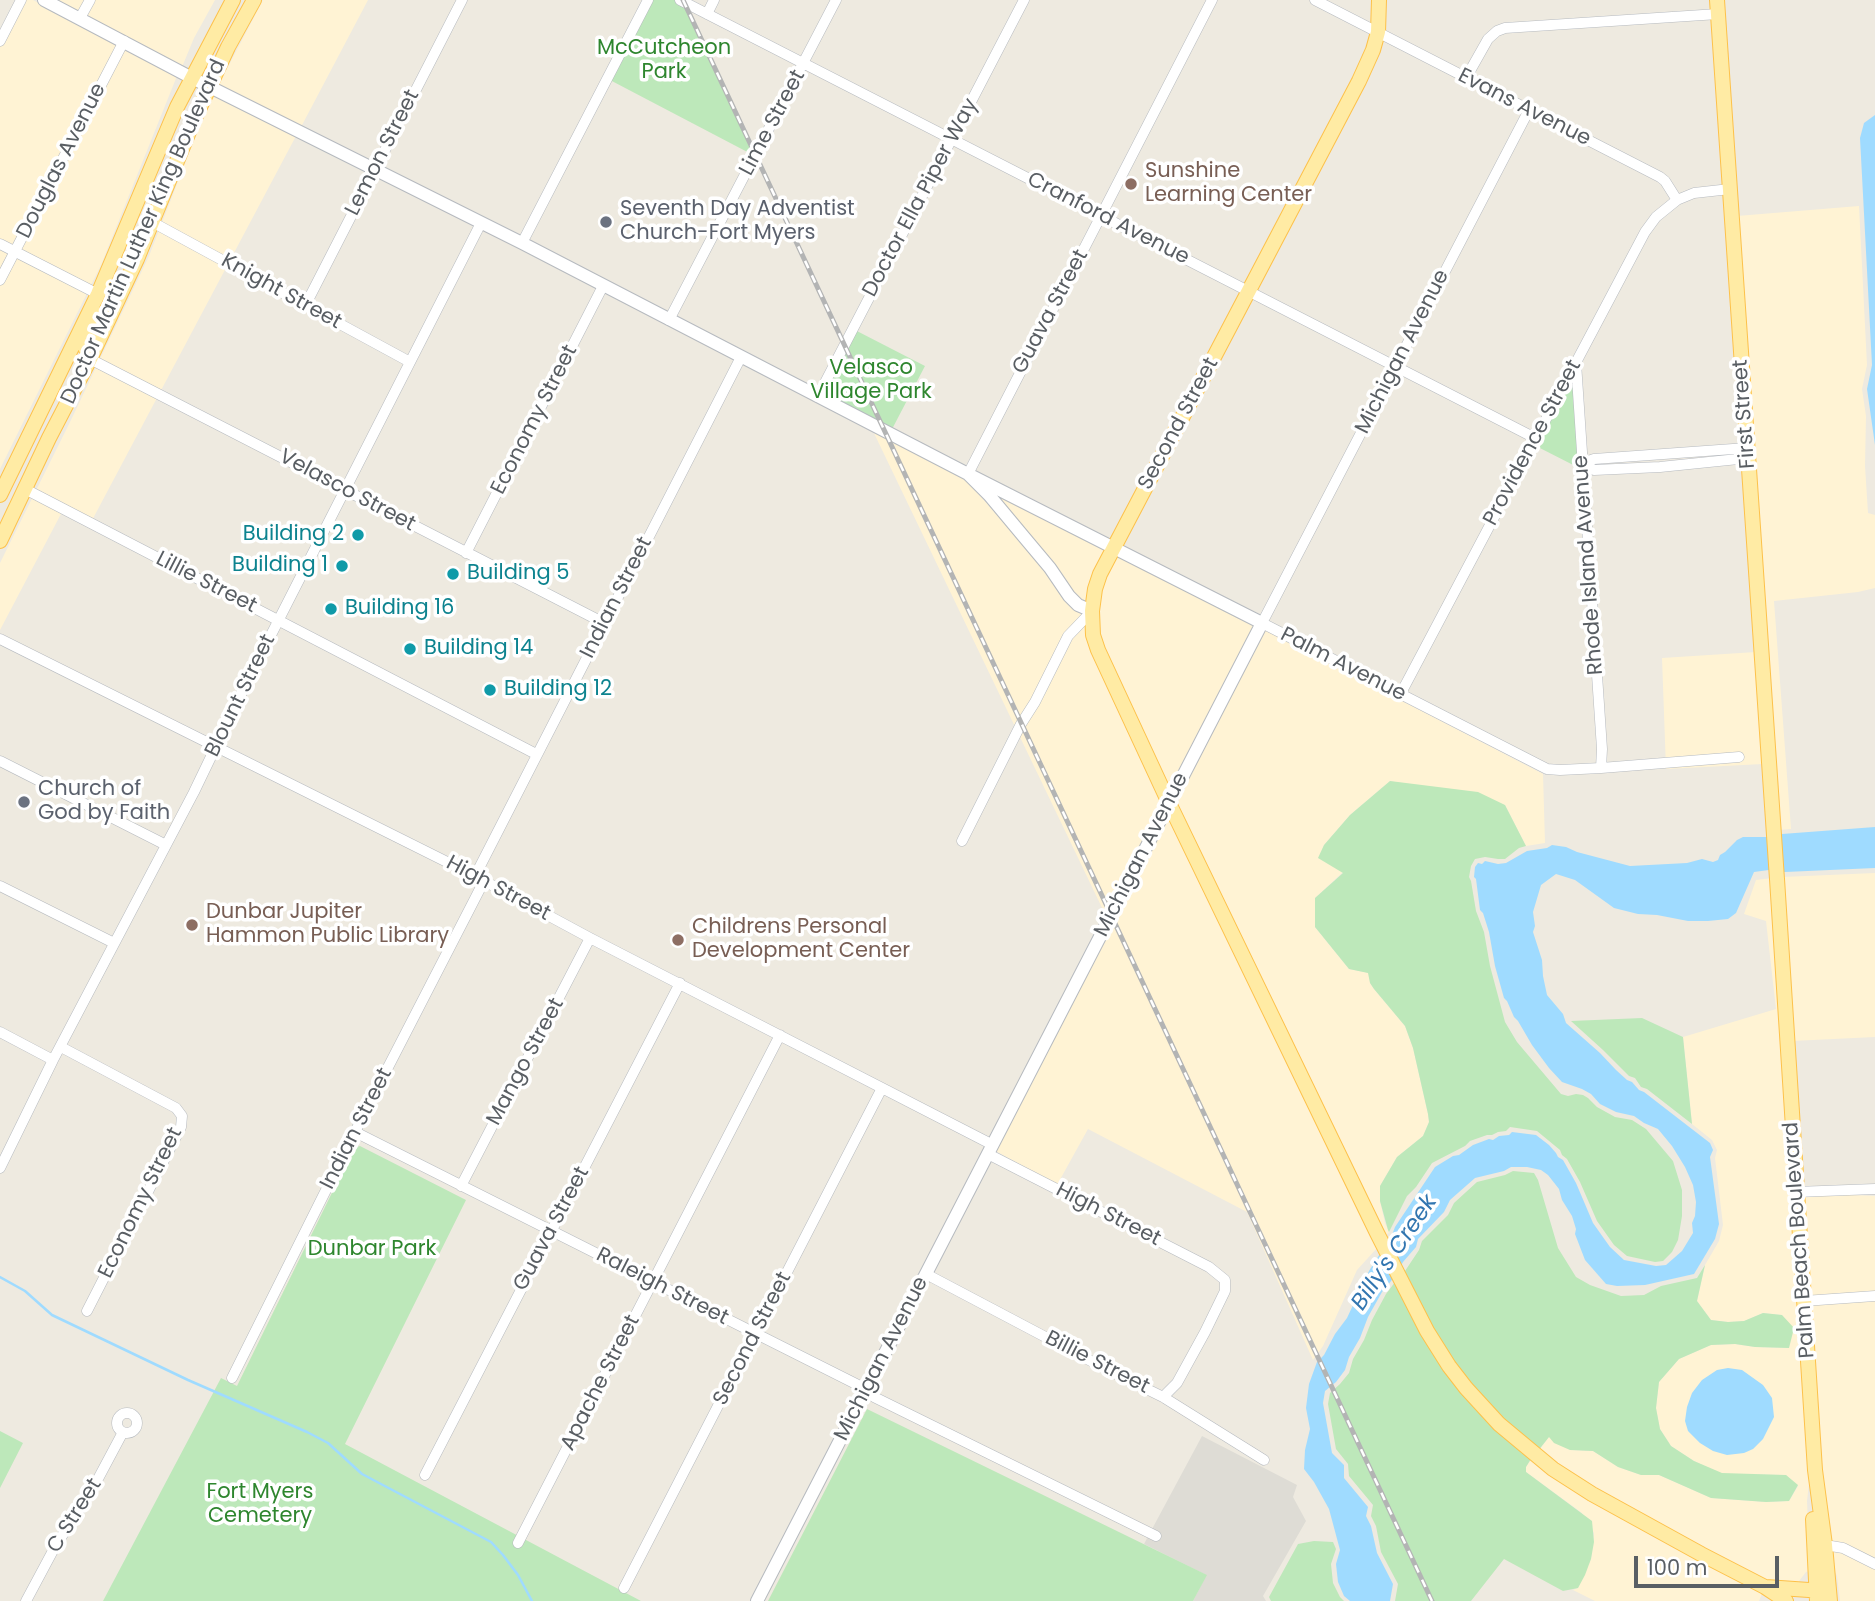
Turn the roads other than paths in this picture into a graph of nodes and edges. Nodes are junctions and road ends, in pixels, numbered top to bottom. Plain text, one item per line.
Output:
1 (21, 0) edge
2 (44, 0) edge
3 (89, 0) edge
4 (233, 0) edge
5 (254, 0) edge
6 (462, 0) edge
7 (648, 0) edge
8 (680, 0) edge
9 (714, 0) edge
10 (836, 0) edge
11 (1024, 0) edge
12 (1212, 0) edge
13 (1315, 0) edge
14 (1379, 0) edge
15 (1718, 7) edge
16 (707, 14) junction
17 (80, 18) junction
18 (1378, 32) junction
19 (0, 41) edge
20 (124, 41) junction
21 (804, 64) junction
22 (192, 78) junction
23 (1466, 78) junction
24 (209, 87) junction
25 (1529, 110) junction
26 (953, 139) junction
27 (375, 170) junction
28 (1730, 189) junction
29 (1677, 200) junction
30 (1102, 216) junction
31 (152, 222) junction
32 (481, 223) junction
33 (522, 243) junction
34 (0, 244) edge
35 (15, 251) junction
36 (0, 280) edge
37 (603, 286) junction
38 (1250, 291) junction
39 (96, 300) junction
40 (305, 306) junction
41 (670, 320) junction
42 (741, 357) junction
43 (90, 359) junction
44 (410, 362) junction
45 (1576, 362) junction
46 (1396, 366) junction
47 (62, 369) junction
48 (818, 396) junction
49 (49, 438) junction
50 (1535, 438) junction
51 (1747, 453) junction
52 (1583, 463) junction
53 (968, 474) junction
54 (25, 489) junction
55 (345, 491) junction
56 (0, 495) edge
57 (0, 541) edge
58 (1114, 547) junction
59 (466, 553) junction
60 (1092, 611) junction
61 (279, 620) junction
62 (604, 623) junction
63 (1262, 623) junction
64 (0, 639) edge
65 (1400, 695) junction
66 (215, 746) junction
67 (536, 754) junction
68 (1739, 757) dead end
69 (0, 761) edge
70 (1601, 768) junction
71 (1169, 803) junction
72 (962, 841) dead end
73 (166, 845) junction
74 (479, 879) junction
75 (1777, 879) joint
76 (0, 886) edge
77 (590, 938) junction
78 (114, 943) junction
79 (680, 983) junction
80 (0, 1032) edge
81 (780, 1035) junction
82 (61, 1047) junction
83 (54, 1059) junction
84 (882, 1088) junction
85 (355, 1132) junction
86 (990, 1149) junction
87 (1, 1162) edge
88 (461, 1186) junction
89 (1875, 1189) edge
90 (1796, 1192) junction
91 (551, 1231) junction
92 (926, 1274) junction
93 (653, 1282) junction
94 (1875, 1296) edge
95 (1804, 1301) junction
96 (87, 1311) dead end
97 (756, 1334) junction
98 (232, 1378) dead end
99 (866, 1389) junction
100 (1163, 1397) junction
101 (123, 1432) dead end
102 (1264, 1460) dead end
103 (425, 1475) dead end
104 (1815, 1475) junction
105 (1156, 1536) dead end
106 (518, 1544) dead end
107 (1825, 1545) junction
108 (1875, 1564) edge
109 (1765, 1587) junction
110 (624, 1588) dead end
111 (1823, 1596) edge
112 (26, 1601) edge
113 (757, 1601) edge
114 (1785, 1601) edge

1 - 19 street
2 - 17 street, Palm Avenue
3 - 17 street
4 - 22 main road, Doctor Martin Luther King Boulevard
5 - 24 main road, Doctor Martin Luther King Boulevard
6 - 27 street, Lemon Street
7 - 33 street
8 - 16 street, Cranford Avenue
9 - 16 street
10 - 21 street, Lime Street
11 - 26 street, Doctor Ella Piper Way
12 - 30 street, Guava Street
13 - 18 street, Evans Avenue
14 - 18 main road, Second Street
15 - 23 street
15 - 28 main road, First Street
16 - 21 street, Cranford Avenue
17 - 20 street, Palm Avenue
18 - 23 street, Evans Avenue
18 - 38 main road, Second Street
20 - 22 street, Palm Avenue
20 - 35 street, Douglas Avenue
21 - 26 street, Cranford Avenue
21 - 41 street, Lime Street
22 - 24 street, Palm Avenue
22 - 39 main road, Doctor Martin Luther King Boulevard
23 - 25 street, Evans Avenue
24 - 27 street, Palm Avenue
24 - 31 main road, Doctor Martin Luther King Boulevard
25 - 29 street, Evans Avenue
25 - 46 street, Michigan Avenue
26 - 30 street, Cranford Avenue
26 - 48 street, Doctor Ella Piper Way
27 - 32 street, Palm Avenue
27 - 40 street, Lemon Street
28 - 29 street
28 - 51 main road, First Street
29 - 45 street, Providence Street
30 - 38 street, Cranford Avenue
30 - 53 street, Guava Street
31 - 40 street, Knight Street
31 - 43 main road, Doctor Martin Luther King Boulevard
32 - 33 street, Palm Avenue
32 - 44 street, Blount Street
33 - 37 street, Palm Avenue
34 - 35 street
35 - 36 street, Douglas Avenue
35 - 39 street
37 - 41 street, Palm Avenue
37 - 59 street, Economy Street
38 - 46 street, Cranford Avenue
38 - 58 main road, Second Street
39 - 43 main road
39 - 47 main road, Doctor Martin Luther King Boulevard
40 - 44 street, Knight Street
41 - 42 street, Palm Avenue
42 - 48 street, Palm Avenue
42 - 62 street, Indian Street
43 - 49 main road, Doctor Martin Luther King Boulevard
43 - 55 street, Velasco Street
44 - 55 street, Blount Street
45 - 50 street, Providence Street
45 - 52 street, Rhode Island Avenue
46 - 50 street, Cranford Avenue
46 - 63 street, Michigan Avenue
47 - 49 main road
47 - 56 main road, Doctor Martin Luther King Boulevard
48 - 53 street, Palm Avenue
49 - 54 main road, Doctor Martin Luther King Boulevard
50 - 65 street, Providence Street
51 - 52 street
51 - 75 main road, First Street
52 - 70 street, Rhode Island Avenue
53 - 58 street, Palm Avenue
53 - 60 street
54 - 57 main road, Doctor Martin Luther King Boulevard
54 - 61 street, Lillie Street
55 - 59 street, Velasco Street
55 - 61 street, Blount Street
58 - 60 main road, Second Street
58 - 63 street, Palm Avenue
59 - 62 street, Velasco Street
60 - 71 main road
60 - 72 street, Second Street
61 - 66 street, Blount Street
61 - 67 street, Lillie Street
62 - 67 street, Indian Street
63 - 65 street, Palm Avenue
63 - 71 street, Michigan Avenue
64 - 66 street, High Street
65 - 70 street, Palm Avenue
66 - 73 street, Blount Street
66 - 74 street, High Street
67 - 74 street, Indian Street
68 - 70 street, Palm Avenue
69 - 73 street
71 - 86 street, Michigan Avenue
71 - 109 main road
73 - 78 street, Blount Street
74 - 77 street, High Street
74 - 85 street, Indian Street
75 - 90 main road, Palm Beach Boulevard
76 - 78 street
77 - 79 street, High Street
77 - 88 street, Mango Street
78 - 82 street, Blount Street
79 - 81 street, High Street
79 - 91 street, Guava Street
80 - 83 street
81 - 84 street, High Street
81 - 93 street, Apache Street
82 - 83 street, Blount Street
82 - 96 street, Economy Street
83 - 87 street, Blount Street
84 - 86 street, High Street
84 - 97 street, Second Street
85 - 88 street, Raleigh Street
85 - 98 street, Indian Street
86 - 92 street, Michigan Avenue
86 - 100 street, High Street
88 - 91 street, Raleigh Street
89 - 90 street
90 - 95 main road, Palm Beach Boulevard
91 - 93 street, Raleigh Street
91 - 103 street, Guava Street
92 - 99 street, Michigan Avenue
92 - 100 street, Billie Street
93 - 97 street, Raleigh Street
93 - 106 street, Apache Street
94 - 95 street
95 - 104 main road, Palm Beach Boulevard
97 - 99 street, Raleigh Street
97 - 110 street, Second Street
99 - 105 street, Raleigh Street
99 - 113 street, Michigan Avenue
100 - 102 street, Billie Street
101 - 112 street, C Street
104 - 107 main road, Palm Beach Boulevard
104 - 111 main road
107 - 108 street
107 - 111 main road, Palm Beach Boulevard
109 - 111 main road
109 - 114 main road

